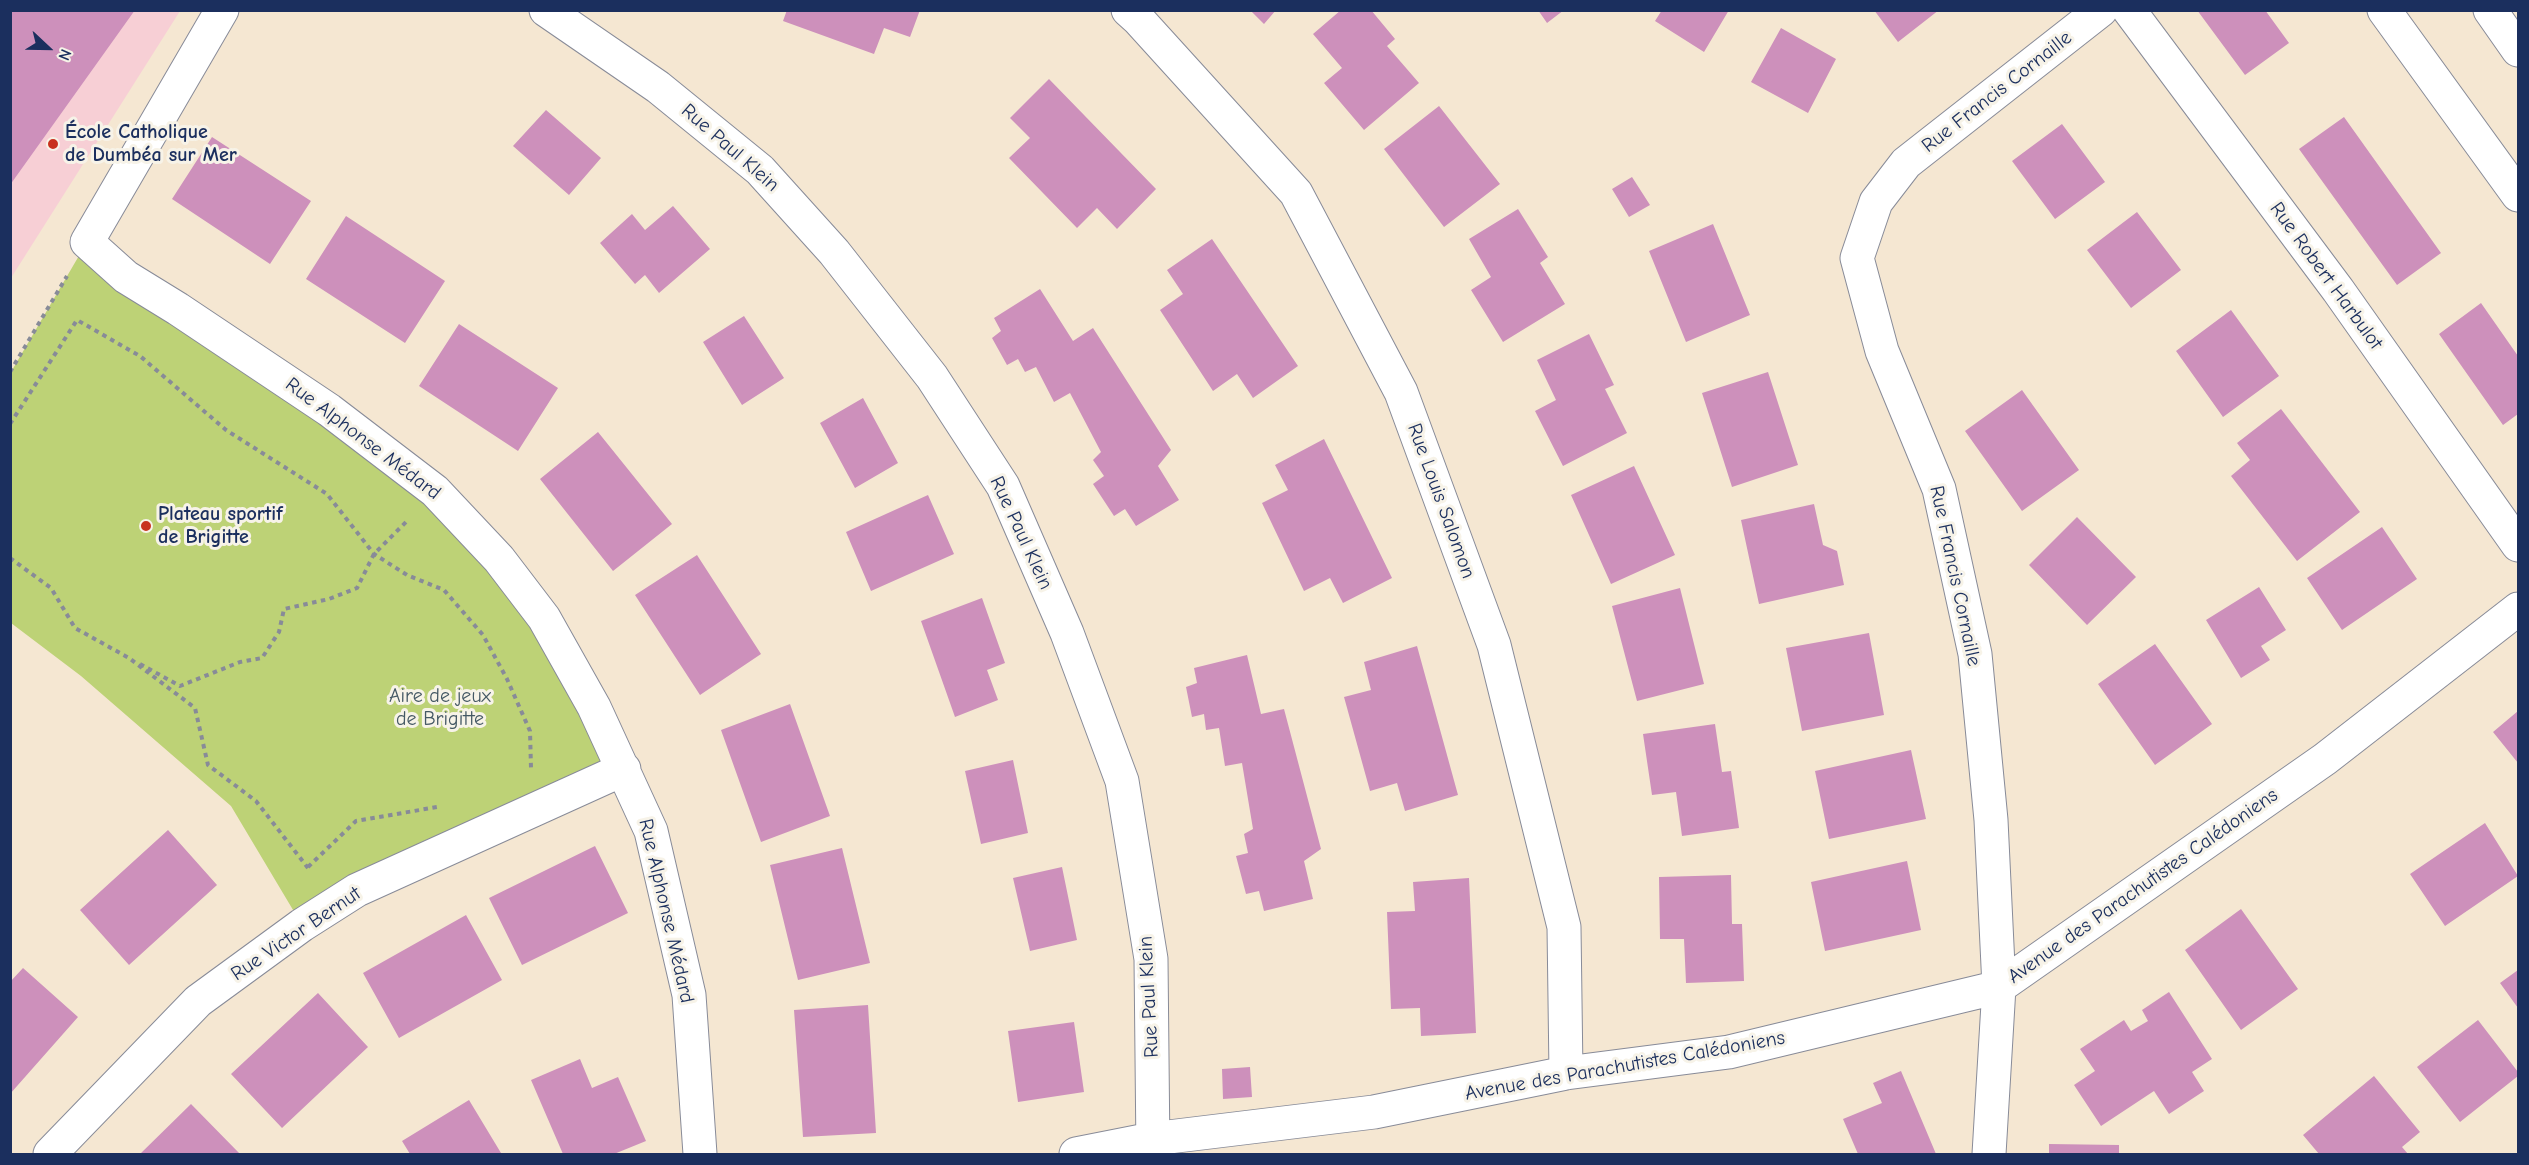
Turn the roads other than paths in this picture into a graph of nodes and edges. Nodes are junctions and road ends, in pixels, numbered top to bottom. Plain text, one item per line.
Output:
1 (222, 10) edge
2 (546, 10) edge
3 (1128, 10) edge
4 (2101, 10) edge
5 (2129, 10) edge
6 (2384, 10) edge
7 (2490, 10) edge
8 (2518, 50) edge
9 (2518, 195) edge
10 (2518, 545) edge
11 (2518, 609) edge
12 (624, 769) junction
13 (1998, 987) junction
14 (1566, 1072) junction
15 (1153, 1147) edge
16 (50, 1155) edge
17 (700, 1155) edge
18 (1076, 1155) edge
19 (1989, 1155) edge

1 - 12 street, Rue Alphonse Médard
2 - 15 street, Rue Paul Klein
3 - 14 street, Rue Louis Salomon
4 - 13 street, Rue Francis Cornaille
5 - 10 street, Rue Robert Harbulot
6 - 9 street
7 - 8 street
11 - 13 street, Avenue des Parachutistes Calédoniens
12 - 16 street, Rue Victor Bernut
12 - 17 street, Rue Alphonse Médard
13 - 14 street, Avenue des Parachutistes Calédoniens
13 - 19 street, Rue Francis Cornaille
14 - 15 street, Avenue des Parachutistes Calédoniens
15 - 18 street, Avenue des Parachutistes Calédoniens

